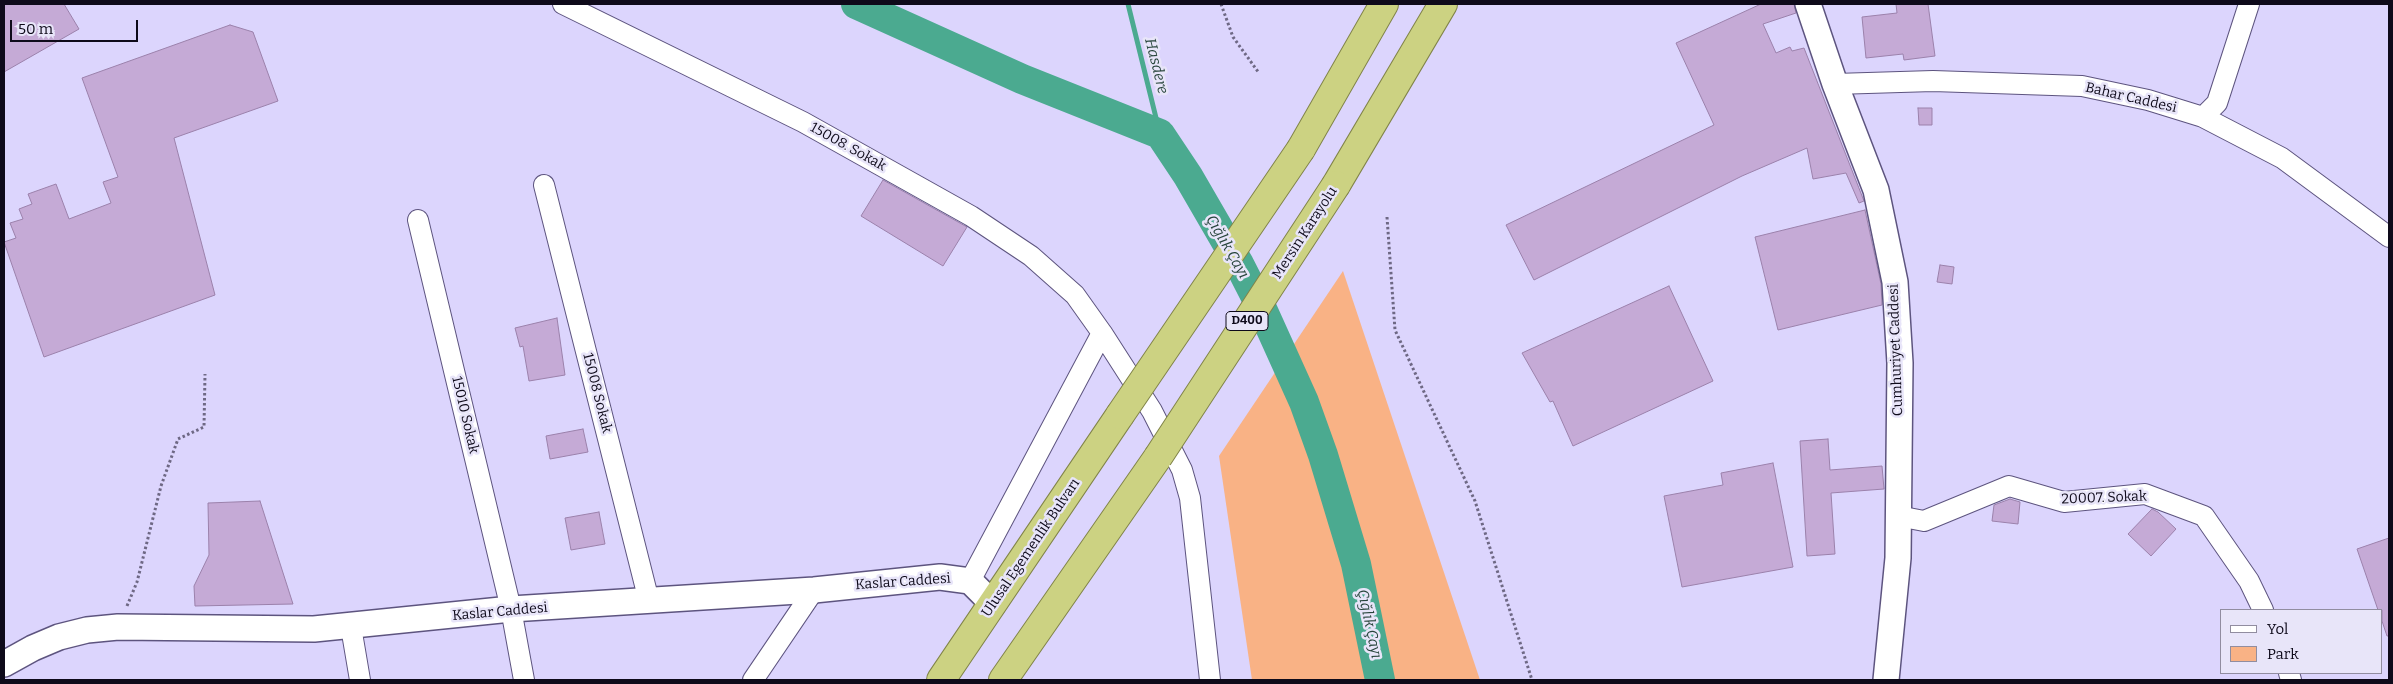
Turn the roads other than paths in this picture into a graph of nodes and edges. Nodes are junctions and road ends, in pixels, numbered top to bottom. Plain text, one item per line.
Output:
1 (563, 4) edge
2 (1384, 4) edge
3 (1443, 4) edge
4 (1808, 4) edge
5 (2249, 4) edge
6 (1835, 84) junction
7 (2203, 117) junction
8 (544, 185) dead end
9 (418, 220) dead end
10 (2389, 237) edge
11 (1102, 333) junction
12 (1898, 516) junction
13 (970, 582) junction
14 (814, 590) junction
15 (649, 601) junction
16 (993, 604) junction
17 (511, 609) junction
18 (2262, 609) edge
19 (351, 627) junction
20 (4, 664) edge
21 (360, 680) edge
22 (524, 680) edge
23 (753, 680) edge
24 (941, 680) edge
25 (1003, 680) edge
26 (1210, 680) edge
27 (1886, 680) edge

1 - 11 street, 15008. Sokak
2 - 16 highway, Ulusal Egemenlik Bulvarı, bridge
3 - 25 highway, Mersin Karayolu / D400, bridge
4 - 6 street, Cumhuriyet Caddesi
5 - 7 street
6 - 7 street, Bahar Caddesi
6 - 12 street, Cumhuriyet Caddesi
7 - 10 street, Bahar Caddesi
8 - 15 street, 15008 Sokak
9 - 17 street, 15010 Sokak
11 - 13 street
11 - 26 street, 15008. Sokak
12 - 18 street, 20007. Sokak
12 - 27 street, Cumhuriyet Caddesi
13 - 14 street, Kaslar Caddesi
13 - 16 street, Kaslar Caddesi
14 - 15 street, Kaslar Caddesi
14 - 23 street
15 - 17 street, Kaslar Caddesi
16 - 24 highway, Ulusal Egemenlik Bulvarı
17 - 19 street, Kaslar Caddesi
17 - 22 street, 15010 Sokak
19 - 20 street, Kaslar Caddesi
19 - 21 street

